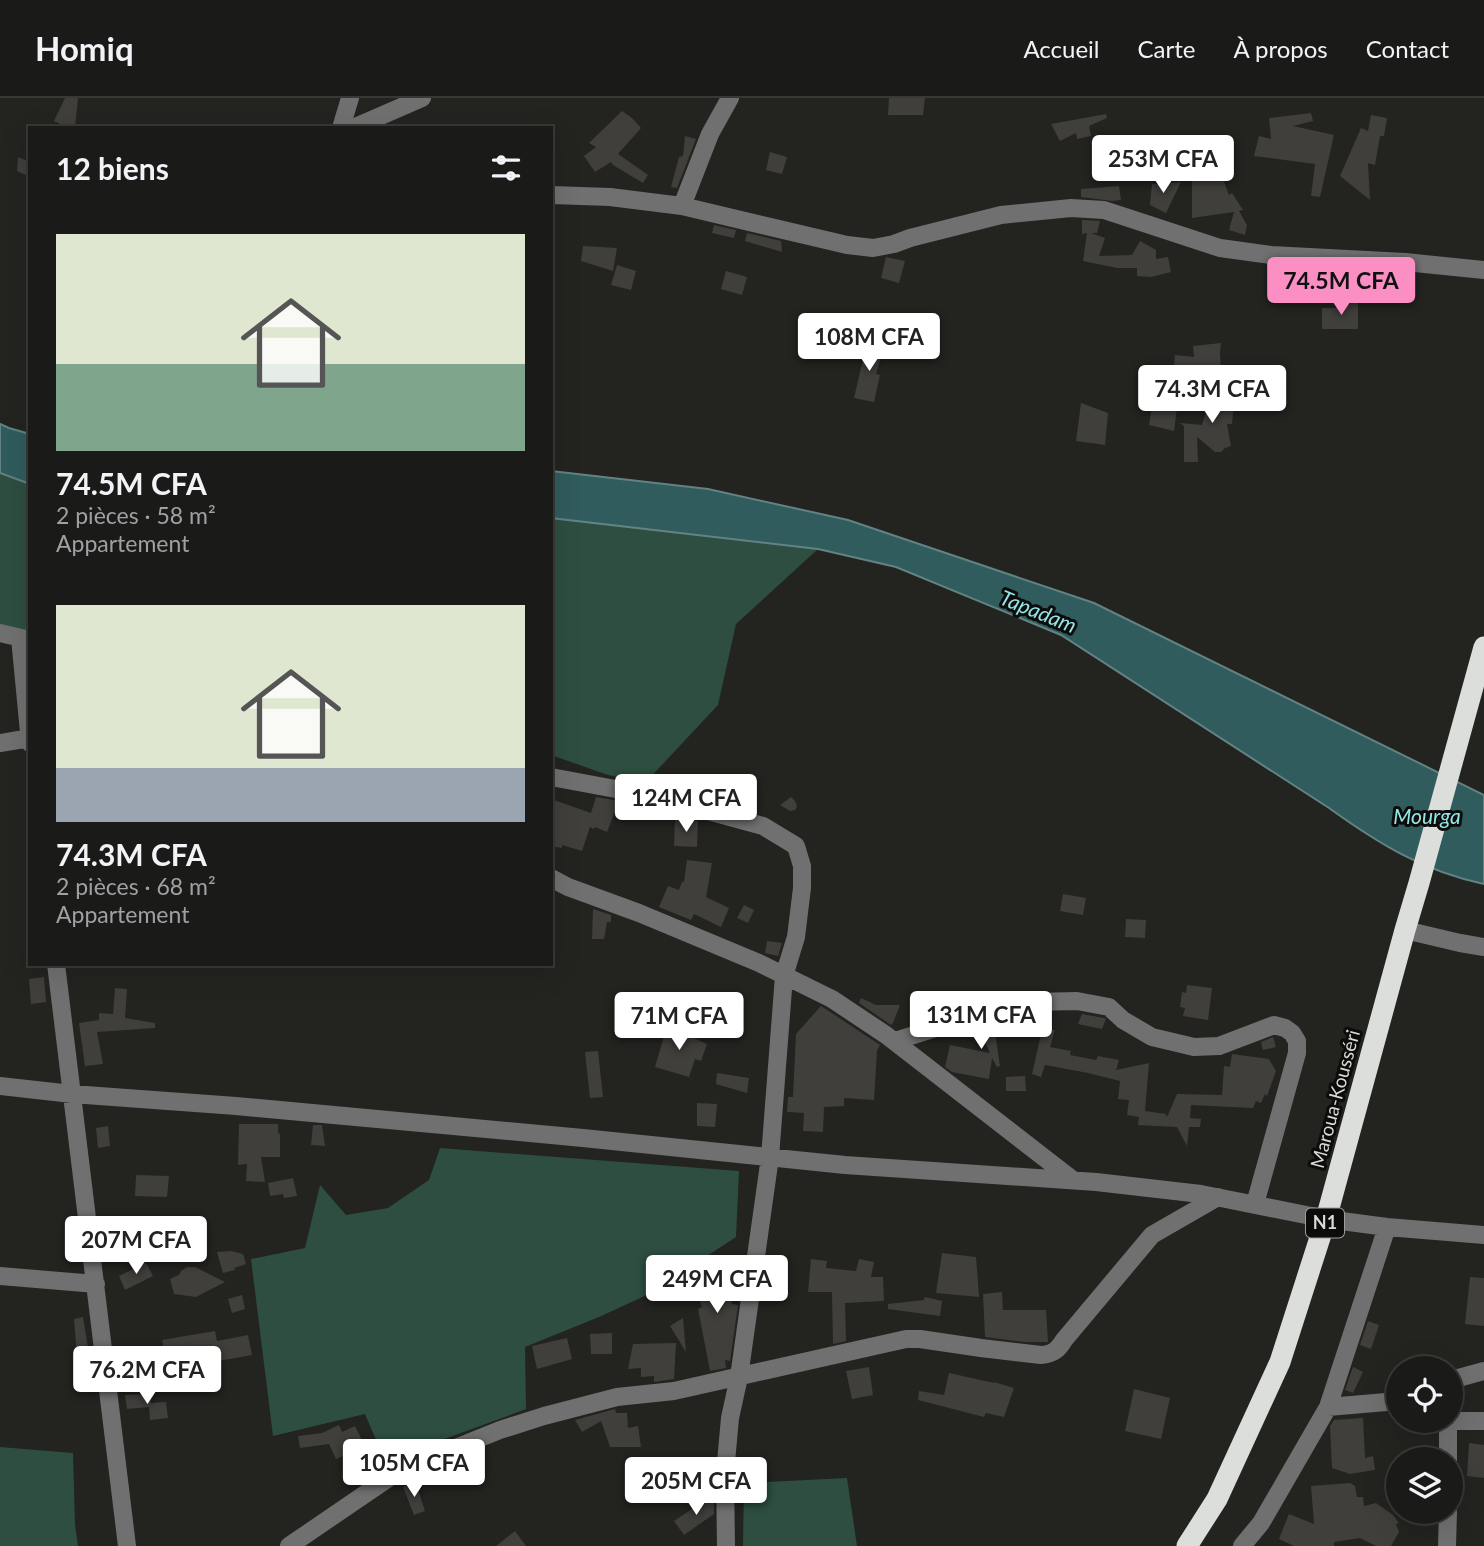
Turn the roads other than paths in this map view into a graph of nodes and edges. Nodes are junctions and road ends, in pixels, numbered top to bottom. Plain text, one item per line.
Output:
1 (350, 98) edge
2 (422, 98) edge
3 (730, 98) edge
4 (342, 126) edge
5 (358, 126) edge
6 (553, 195) edge
7 (682, 206) junction
8 (1484, 270) edge
9 (0, 633) edge
10 (25, 639) edge
11 (1484, 647) edge
12 (28, 713) edge
13 (28, 738) edge
14 (0, 743) edge
15 (553, 778) edge
16 (553, 879) edge
17 (1405, 930) junction
18 (1484, 947) edge
19 (56, 966) edge
20 (784, 976) junction
21 (895, 1041) junction
22 (0, 1086) edge
23 (72, 1094) junction
24 (770, 1157) junction
25 (1073, 1180) junction
26 (1218, 1197) junction
27 (1255, 1205) junction
28 (1326, 1219) junction
29 (1387, 1227) junction
30 (1484, 1235) edge
31 (0, 1276) edge
32 (96, 1284) junction
33 (1484, 1371) edge
34 (739, 1377) junction
35 (1463, 1377) edge
36 (1386, 1402) edge
37 (1328, 1407) junction
38 (1484, 1420) edge
39 (1463, 1421) edge
40 (1448, 1524) edge
41 (127, 1546) edge
42 (289, 1546) edge
43 (726, 1546) edge
44 (1187, 1546) edge
45 (1242, 1546) edge
46 (1447, 1546) edge

1 - 4 street
2 - 5 street
3 - 7 street
6 - 7 street
7 - 8 street
9 - 10 street
10 - 12 street
11 - 17 highway, Maroua-Kousséri / N1
13 - 14 street
15 - 20 street
16 - 20 street
17 - 18 street
17 - 28 highway, Maroua-Kousséri / N1
19 - 23 street
20 - 21 street
20 - 24 street
21 - 25 street
21 - 27 street
22 - 23 street
23 - 24 street
23 - 32 street
24 - 25 street
24 - 34 street
25 - 26 street
26 - 27 street
26 - 34 street
27 - 28 street
28 - 29 street
28 - 44 highway, Maroua-Kousséri / N1
29 - 30 street
29 - 37 street
31 - 32 street
32 - 41 street
33 - 35 street
34 - 42 street
34 - 43 street
36 - 37 street
37 - 45 street
38 - 39 street
40 - 46 street

